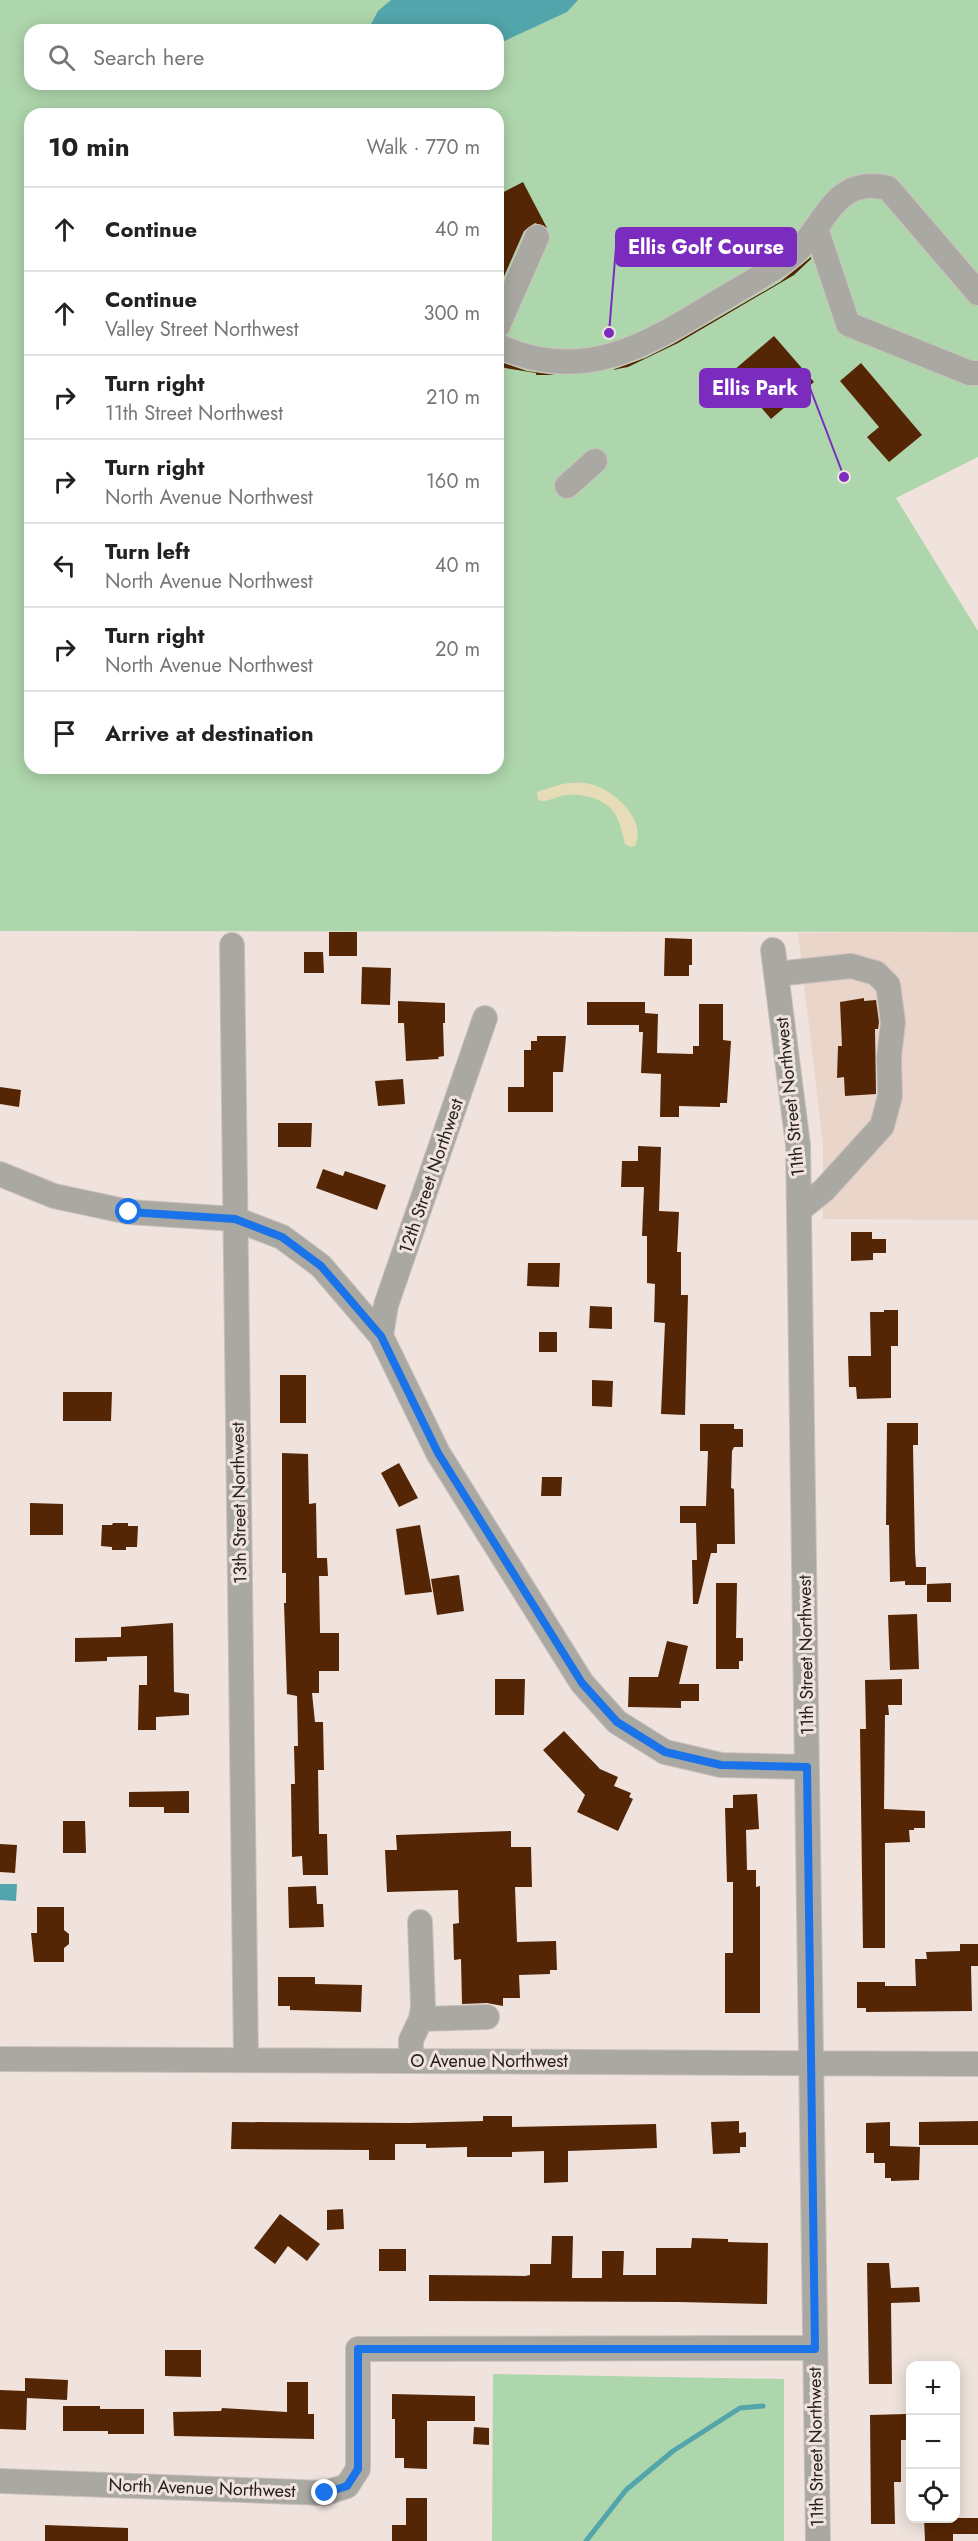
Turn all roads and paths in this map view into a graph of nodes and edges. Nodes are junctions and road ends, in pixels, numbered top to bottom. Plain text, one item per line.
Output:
1 (816, 228) junction
2 (537, 237) dead end
3 (978, 292) edge
4 (504, 312) edge
5 (504, 349) edge
6 (978, 373) edge
7 (595, 461) dead end
8 (567, 486) dead end
9 (232, 945) dead end
10 (773, 950) dead end
11 (776, 974) junction
12 (485, 1018) dead end
13 (0, 1174) edge
14 (799, 1210) junction
15 (235, 1219) junction
16 (381, 1336) junction
17 (807, 1767) junction
18 (420, 1922) dead end
19 (487, 2017) dead end
20 (421, 2019) junction
21 (0, 2059) edge
22 (246, 2061) junction
23 (411, 2061) junction
24 (812, 2063) junction
25 (978, 2064) edge
26 (815, 2349) junction
27 (0, 2481) edge
28 (818, 2541) edge

1 - 3 street
1 - 5 street
1 - 6 street
2 - 4 street
7 - 8 street
9 - 15 street, 13th Street Northwest
10 - 11 street, 11th Street Northwest
11 - 14 street, 11th Street Northwest
11 - 14 street
12 - 16 street, 12th Street Northwest
13 - 15 street
14 - 17 street, 11th Street Northwest
15 - 16 street
15 - 22 street, 13th Street Northwest
16 - 17 street
17 - 24 street, 11th Street Northwest
18 - 20 street
19 - 20 street
20 - 23 street
21 - 22 street, O Avenue Northwest
22 - 23 street, O Avenue Northwest
23 - 24 street, O Avenue Northwest
24 - 25 street, O Avenue Northwest
24 - 26 street, 11th Street Northwest
26 - 27 street, North Avenue Northwest
26 - 28 street, 11th Street Northwest

